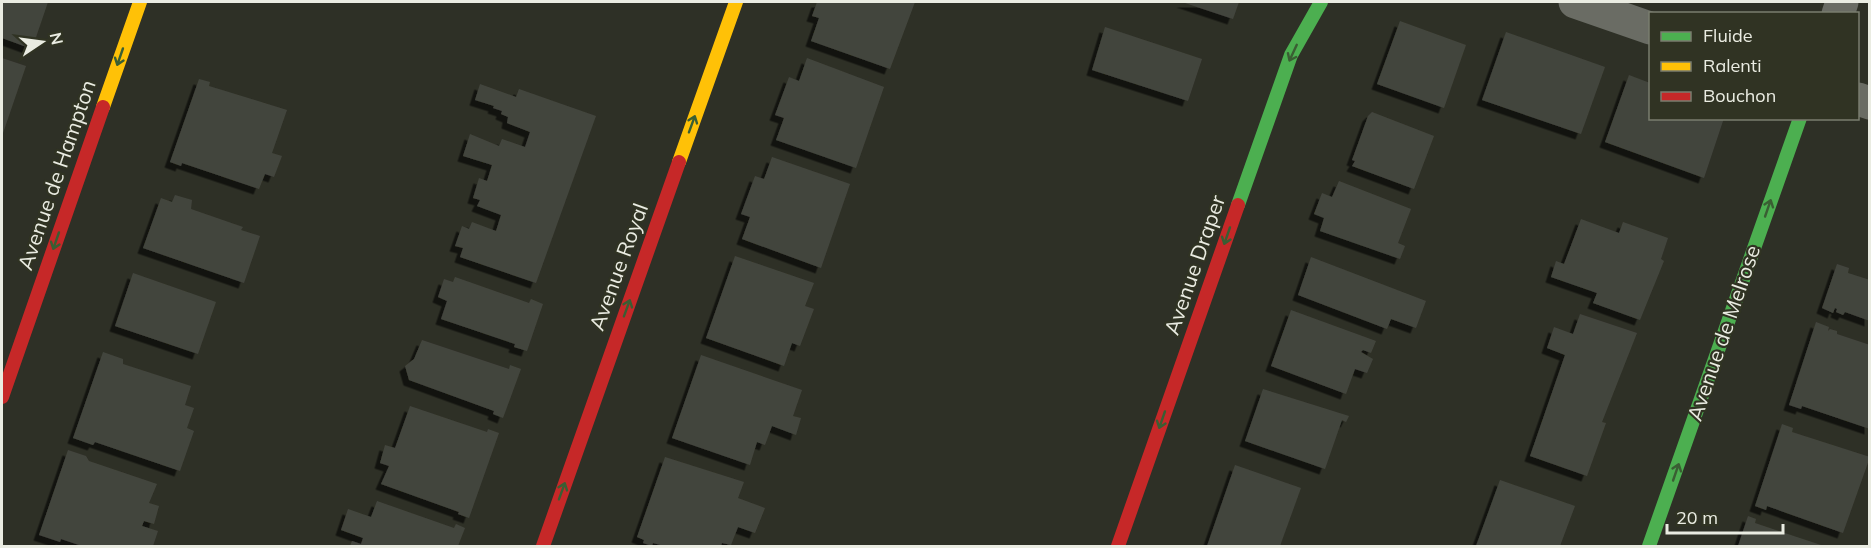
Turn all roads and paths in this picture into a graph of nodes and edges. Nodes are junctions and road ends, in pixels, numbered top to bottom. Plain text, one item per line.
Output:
1 (140, 2) edge
2 (736, 2) edge
3 (1321, 2) edge
4 (1575, 2) edge
5 (1649, 28) edge
6 (1799, 120) edge
7 (2, 397) edge
8 (543, 546) edge
9 (1118, 546) edge
10 (1649, 546) edge

1 -> 7 street, Avenue de Hampton
8 -> 2 street, Avenue Royal
3 -> 9 street, Avenue Draper
4 - 5 street
10 -> 6 street, Avenue de Melrose

